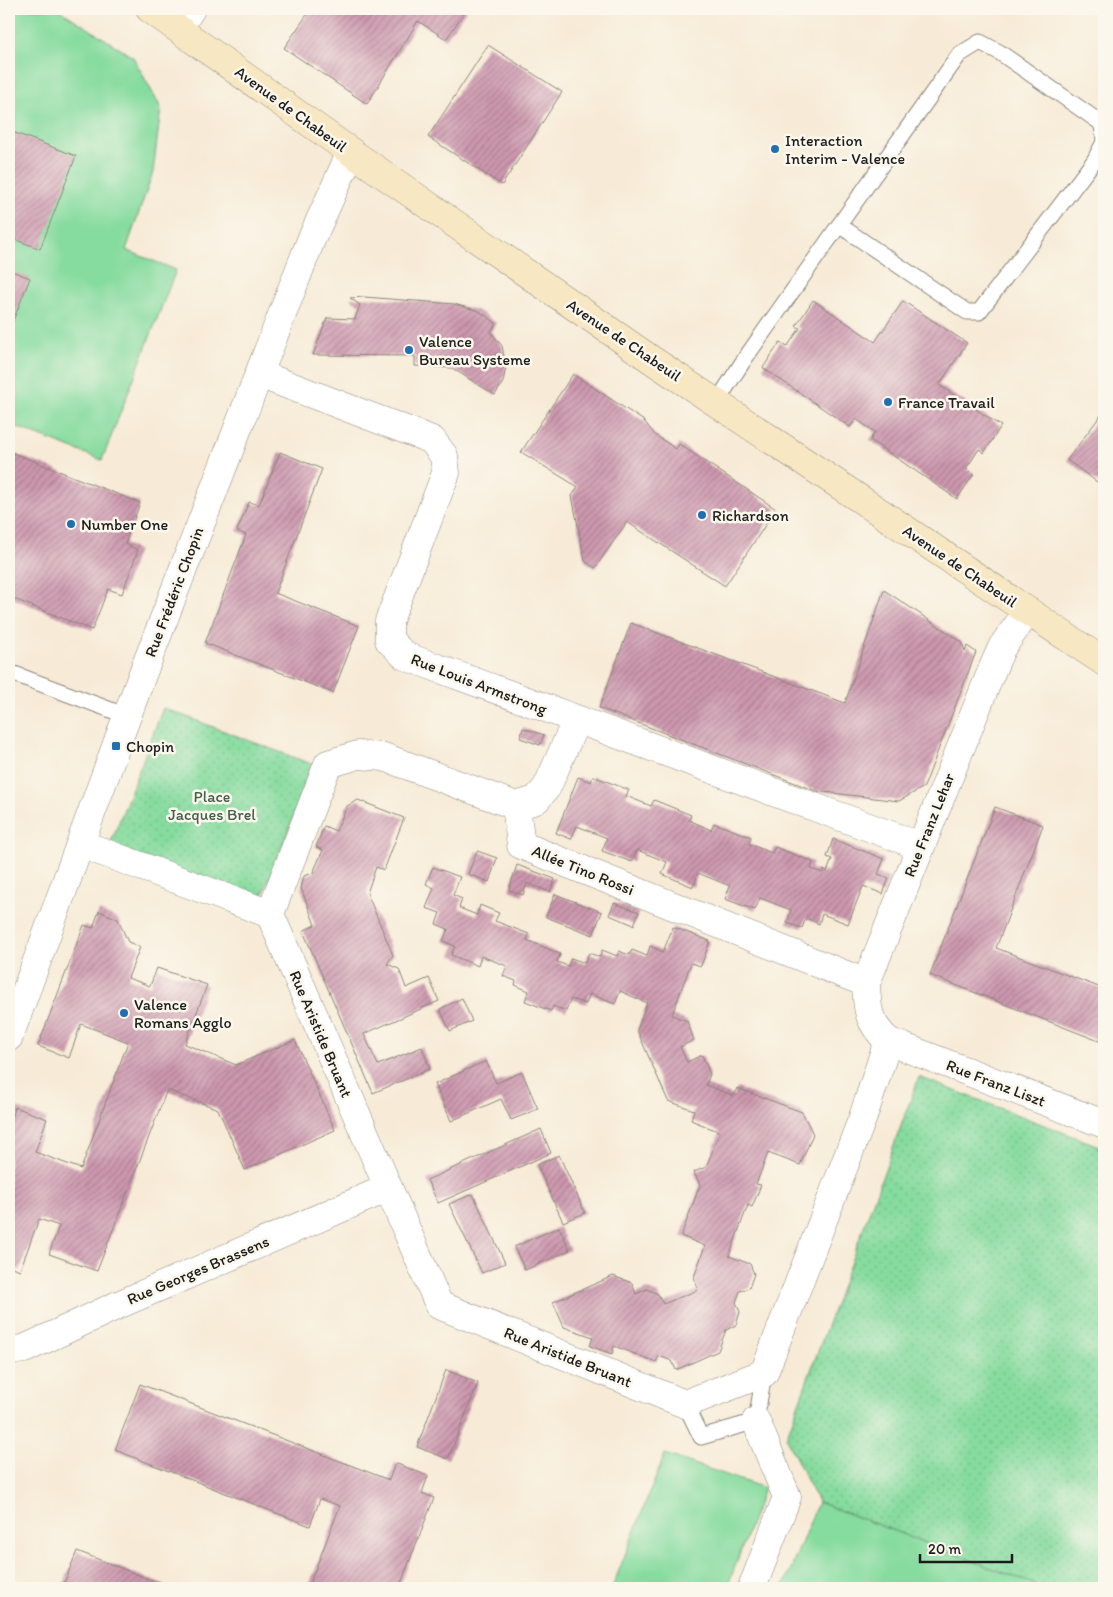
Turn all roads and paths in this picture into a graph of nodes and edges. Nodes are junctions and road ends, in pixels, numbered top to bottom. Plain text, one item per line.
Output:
1 (150, 9) edge
2 (185, 18) edge
3 (1104, 135) edge
4 (1104, 142) edge
5 (351, 152) junction
6 (839, 225) junction
7 (260, 374) junction
8 (716, 403) junction
9 (1028, 611) junction
10 (1102, 654) edge
11 (9, 672) edge
12 (127, 716) junction
13 (576, 721) junction
14 (516, 806) junction
15 (81, 844) junction
16 (920, 846) junction
17 (270, 914) junction
18 (866, 982) junction
19 (9, 1037) edge
20 (888, 1041) junction
21 (1104, 1124) edge
22 (388, 1188) junction
23 (9, 1352) edge
24 (764, 1373) junction
25 (685, 1404) junction
26 (756, 1421) junction
27 (752, 1588) edge

1 - 2 main road, Avenue de Chabeuil
2 - 5 main road, Avenue de Chabeuil
3 - 6 lane
4 - 6 lane
5 - 7 street, Rue Frédéric Chopin
5 - 8 main road, Avenue de Chabeuil
6 - 8 lane
7 - 12 street, Rue Frédéric Chopin
7 - 13 street, Rue Louis Armstrong
8 - 9 main road, Avenue de Chabeuil
9 - 10 main road, Avenue de Chabeuil
9 - 16 street, Rue Franz Lehar
11 - 12 lane
12 - 15 street, Rue Frédéric Chopin
13 - 14 street
13 - 16 street, Rue Louis Armstrong
14 - 17 street
14 - 18 street, Allée Tino Rossi
15 - 17 street
15 - 19 street, Rue Frédéric Chopin
16 - 18 street, Rue Franz Lehar
17 - 22 street, Rue Aristide Bruant
18 - 20 street, Rue Franz Lehar
20 - 21 street, Rue Franz Liszt
20 - 24 street
22 - 23 street, Rue Georges Brassens
22 - 25 street, Rue Aristide Bruant
24 - 25 street
24 - 26 lane
25 - 26 lane
26 - 27 street

